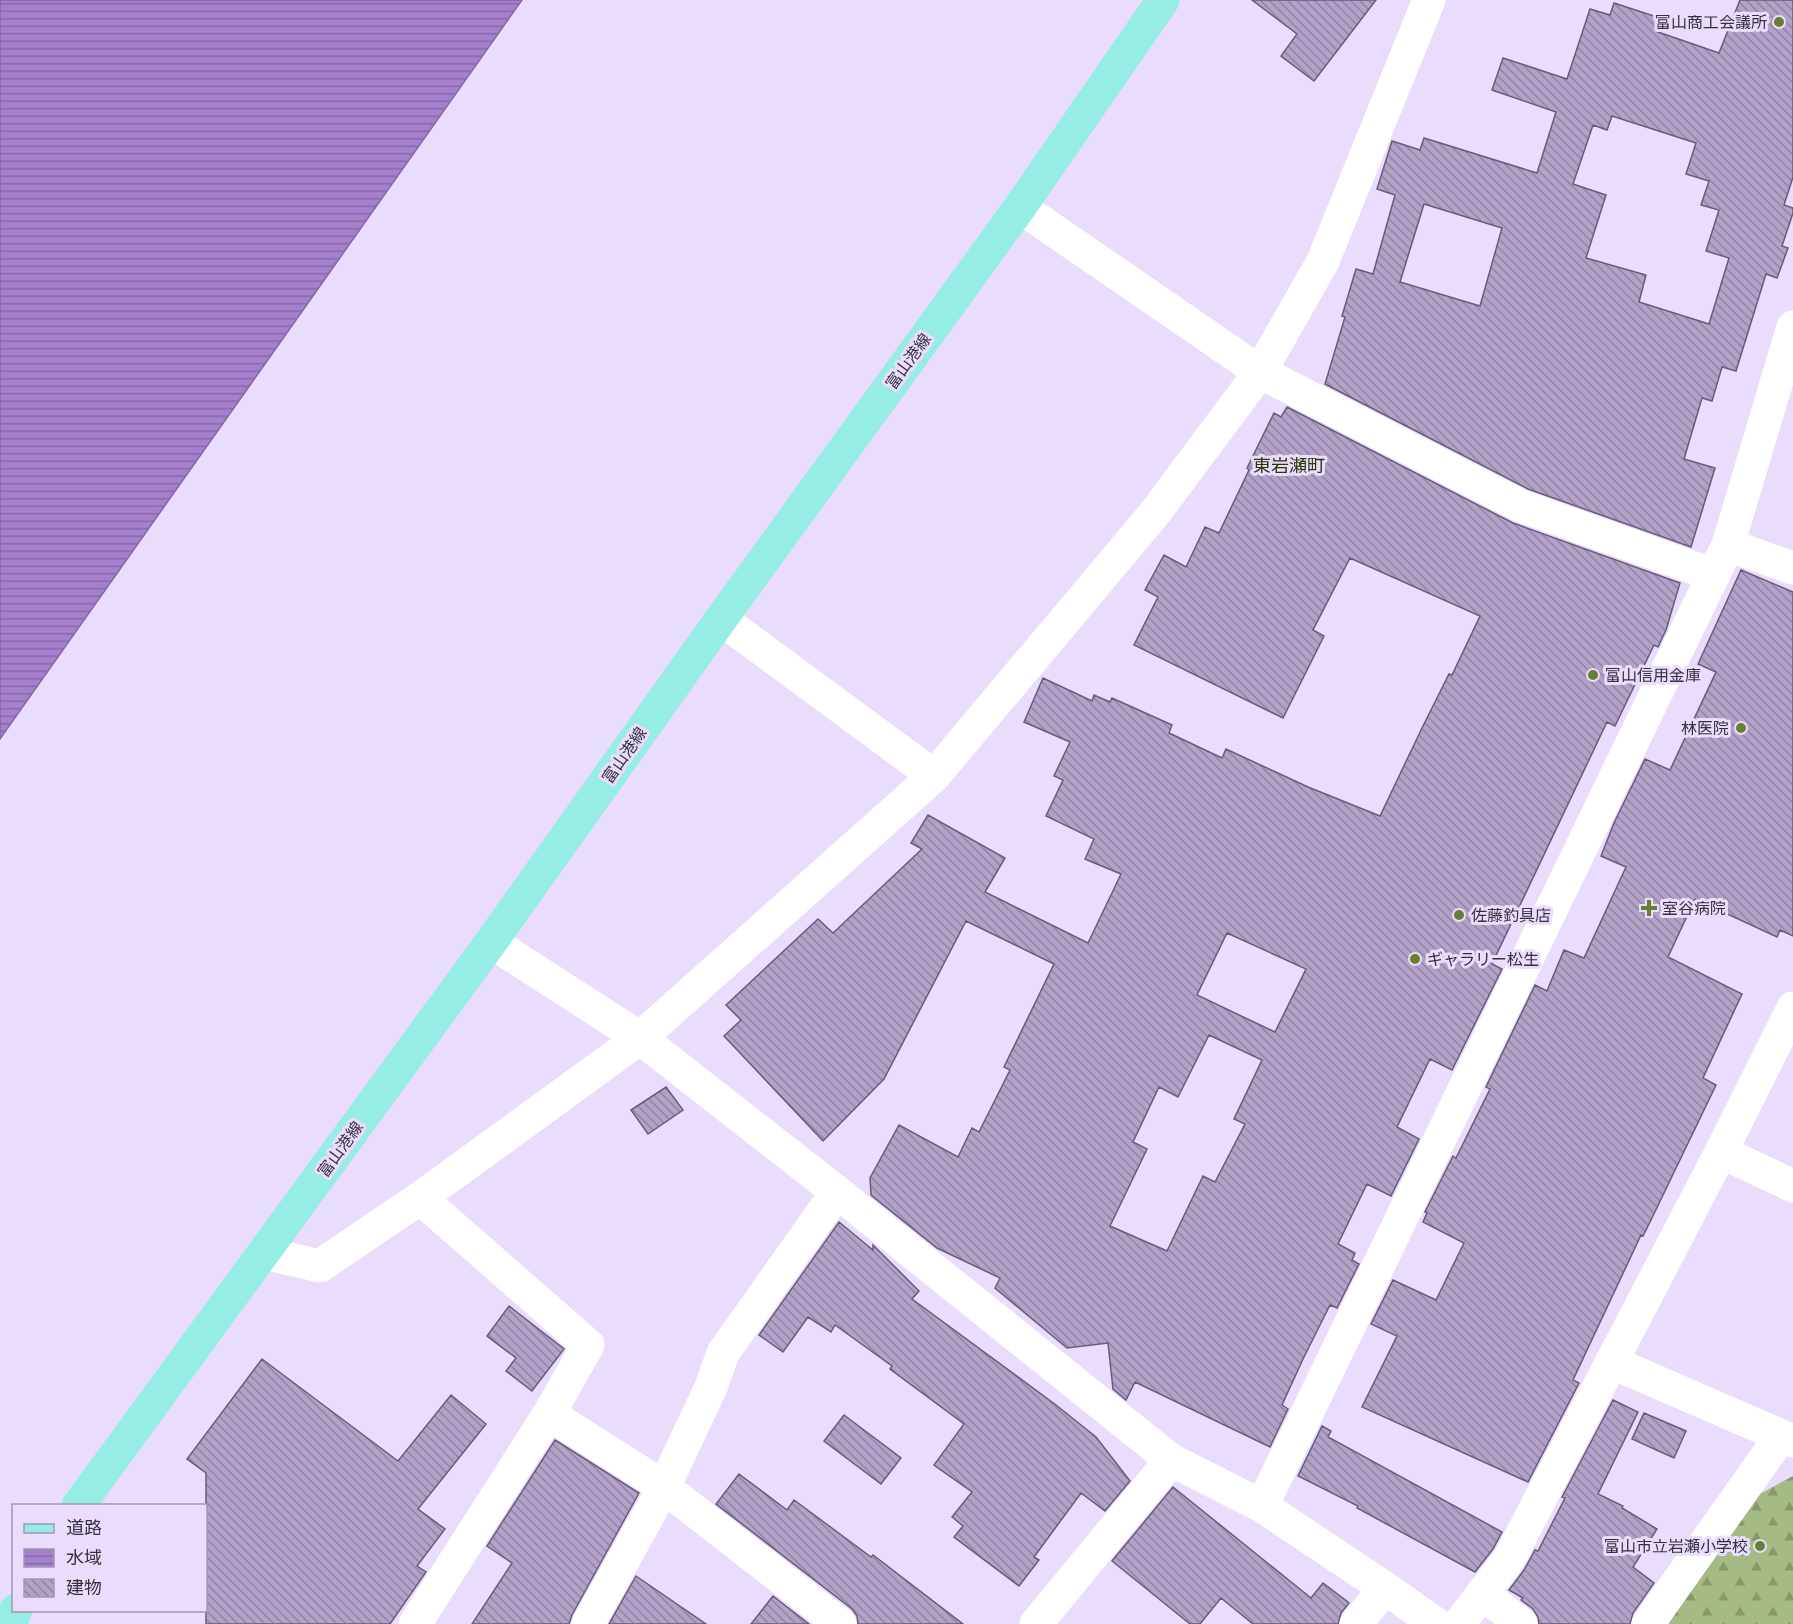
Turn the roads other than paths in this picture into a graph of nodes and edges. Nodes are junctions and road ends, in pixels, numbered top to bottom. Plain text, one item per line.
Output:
1 (1163, 0) edge
2 (1429, 0) edge
3 (1020, 207) junction
4 (1793, 327) edge
5 (1260, 372) junction
6 (1728, 545) junction
7 (1793, 568) edge
8 (1714, 575) junction
9 (721, 619) junction
10 (934, 776) junction
11 (491, 942) junction
12 (1793, 1008) edge
13 (640, 1038) junction
14 (1721, 1152) junction
15 (1793, 1186) edge
16 (837, 1192) junction
17 (420, 1198) junction
18 (264, 1253) junction
19 (1611, 1362) junction
20 (549, 1414) junction
21 (1787, 1438) edge
22 (1171, 1460) junction
23 (664, 1487) junction
24 (79, 1504) edge
25 (1262, 1506) junction
26 (1385, 1588) junction
27 (1482, 1593) junction
28 (415, 1624) edge
29 (588, 1624) edge
30 (840, 1624) edge
31 (1036, 1624) edge
32 (1356, 1624) edge
33 (1436, 1624) edge
34 (1459, 1624) edge
35 (1521, 1624) edge
36 (1648, 1624) edge

1 - 3 main road, 富山港線
2 - 5 street
3 - 5 street
3 - 9 main road, 富山港線
4 - 6 street
5 - 8 street
5 - 10 street
6 - 7 street
6 - 8 street
8 - 25 street
9 - 10 street
9 - 11 main road, 富山港線
10 - 13 street
11 - 13 street
11 - 18 main road, 富山港線
12 - 14 street
13 - 16 street
13 - 17 street
14 - 15 street
14 - 19 street
16 - 22 street
16 - 23 street
17 - 18 street
17 - 20 street
18 - 24 main road, 富山港線
19 - 21 street
19 - 27 street
20 - 23 street
20 - 28 street
21 - 36 street
22 - 25 street
22 - 31 street
23 - 29 street
23 - 30 street
25 - 26 street
26 - 32 street
26 - 33 street
27 - 34 street
27 - 35 street

